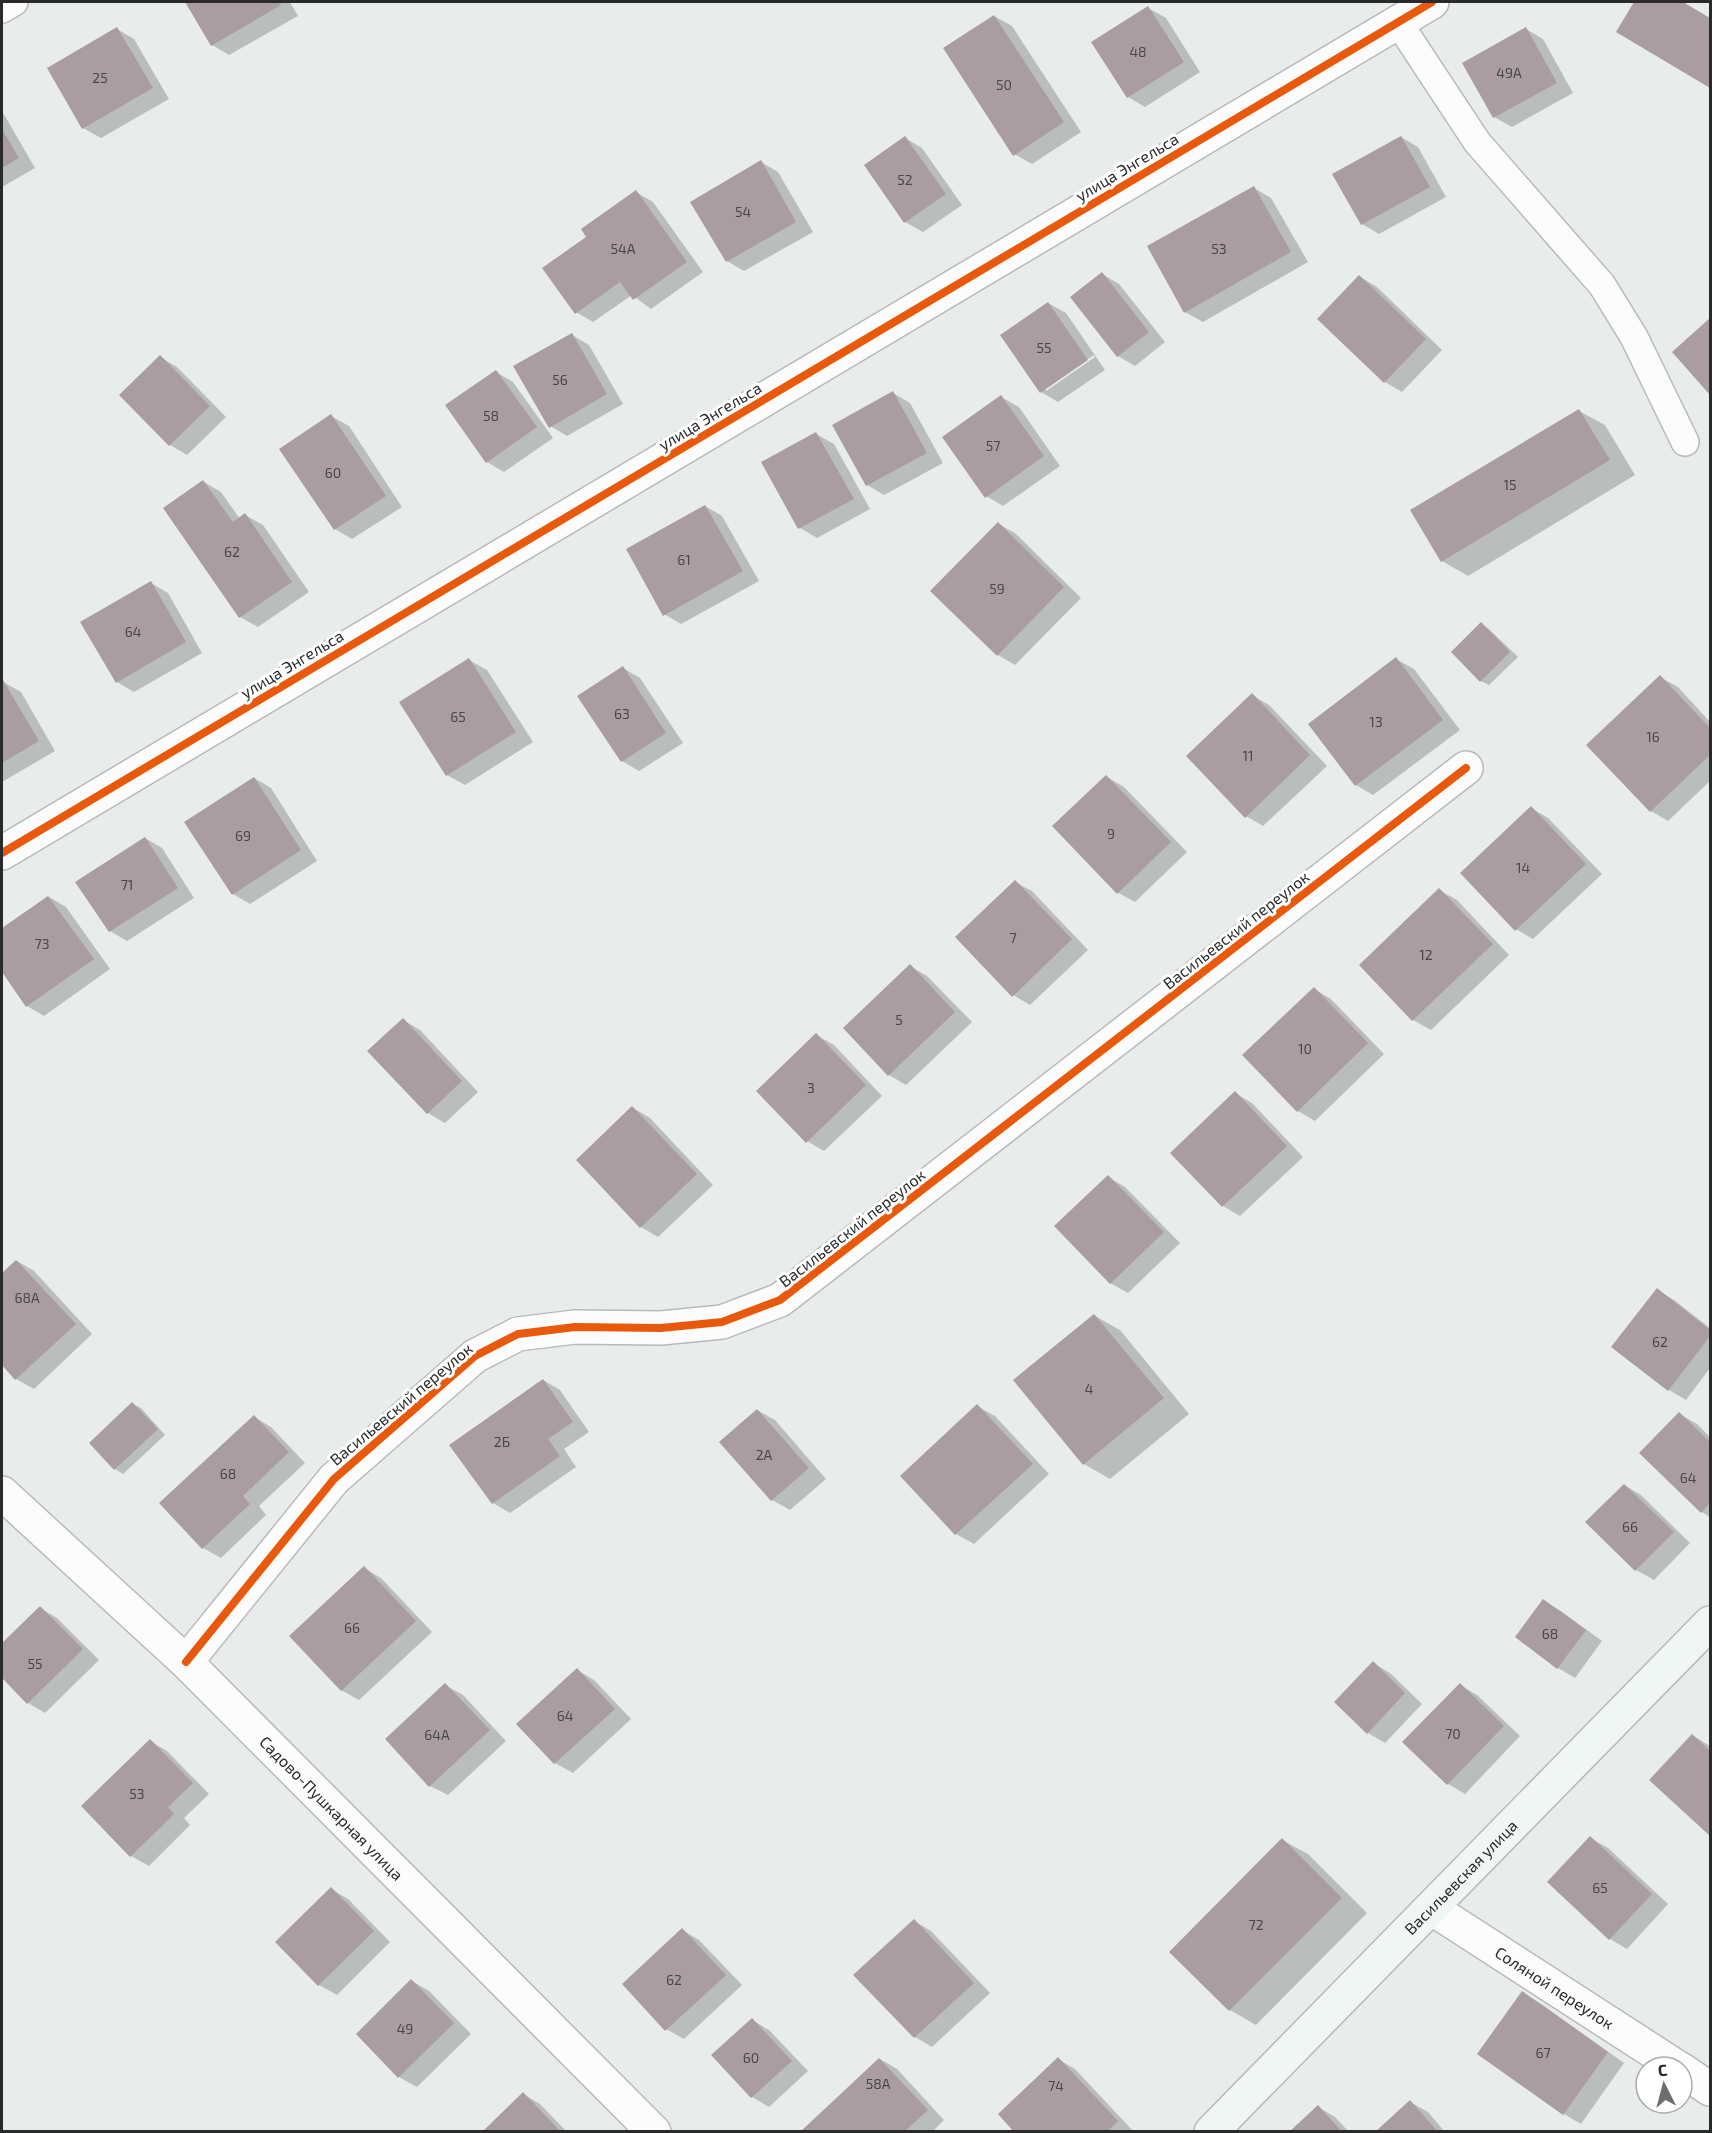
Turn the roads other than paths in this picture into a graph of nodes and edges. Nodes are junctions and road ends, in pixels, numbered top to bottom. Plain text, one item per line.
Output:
1 (14, 2) edge
2 (1432, 2) edge
3 (2, 9) edge
4 (1398, 22) junction
5 (1685, 442) dead end
6 (1466, 768) dead end
7 (2, 853) edge
8 (2, 1493) edge
9 (1710, 1623) edge
10 (186, 1662) junction
11 (1431, 1908) junction
12 (1658, 2055) edge
13 (1694, 2078) edge
14 (1710, 2089) edge
15 (654, 2132) edge
16 (1212, 2132) edge

1 - 3 lane
2 - 4 street, улица Энгельса
4 - 5 lane
4 - 7 street, улица Энгельса
6 - 10 street, Васильевский переулок
8 - 10 street, Садово-Пушкарная улица
9 - 11 main road, Васильевская улица
10 - 15 street, Садово-Пушкарная улица
11 - 12 street, Соляной переулок
11 - 16 main road, Васильевская улица
13 - 14 street

